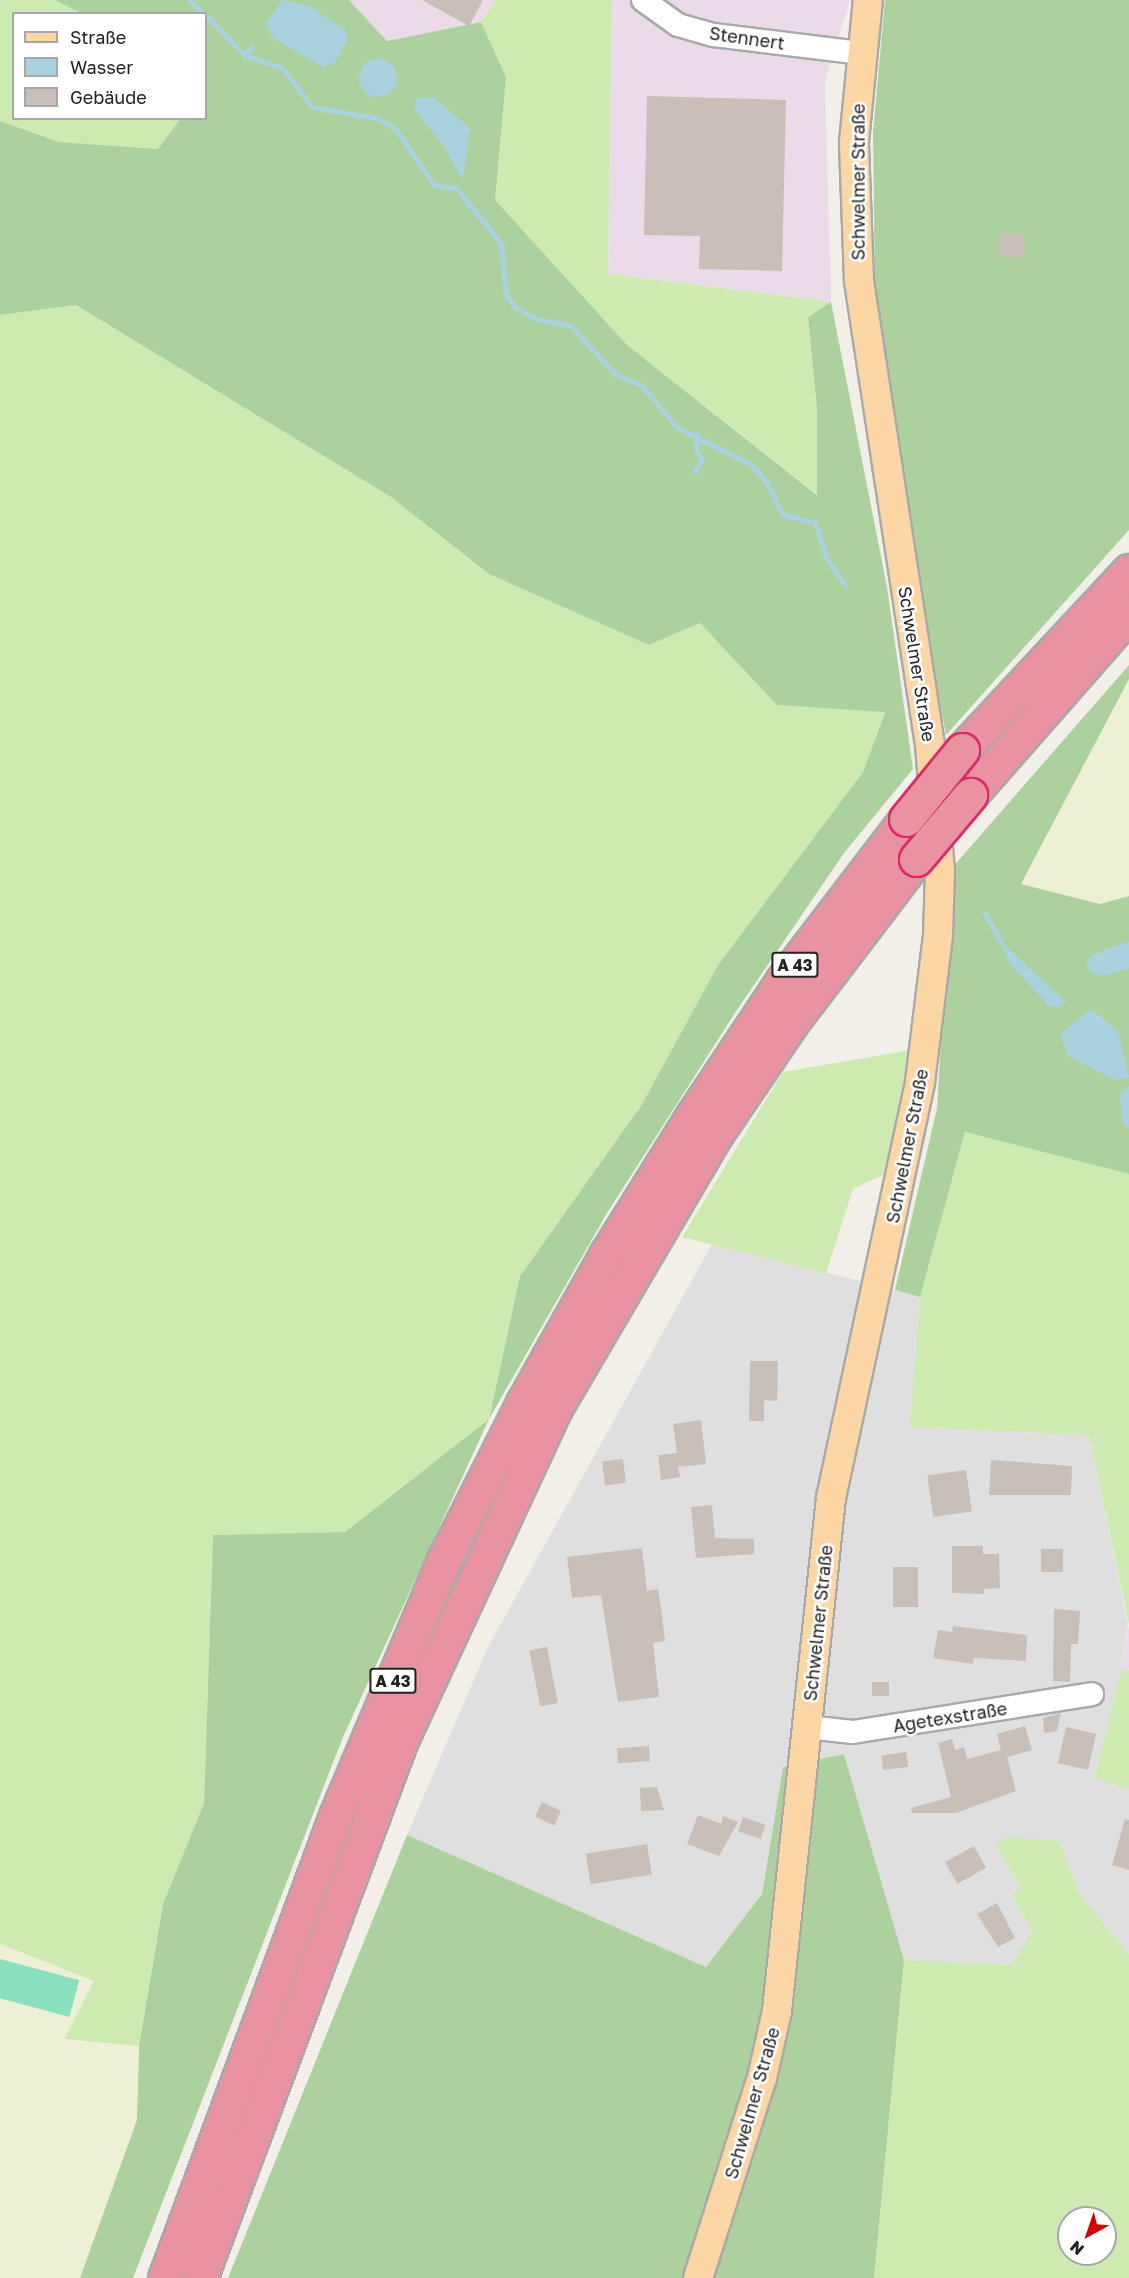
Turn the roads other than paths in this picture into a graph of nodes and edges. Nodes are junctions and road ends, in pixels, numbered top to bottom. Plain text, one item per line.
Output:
1 (643, 0) edge
2 (868, 0) edge
3 (860, 53) junction
4 (1129, 571) edge
5 (1129, 614) edge
6 (1092, 1694) dead end
7 (807, 1727) junction
8 (165, 2278) edge
9 (200, 2278) edge
10 (698, 2278) edge

1 - 3 street, Stennert
2 - 3 main road, Schwelmer Straße
3 - 7 main road, Schwelmer Straße
4 - 8 highway, A 43, bridge
5 - 9 highway, A 43, bridge
6 - 7 street, Agetexstraße
7 - 10 main road, Schwelmer Straße

